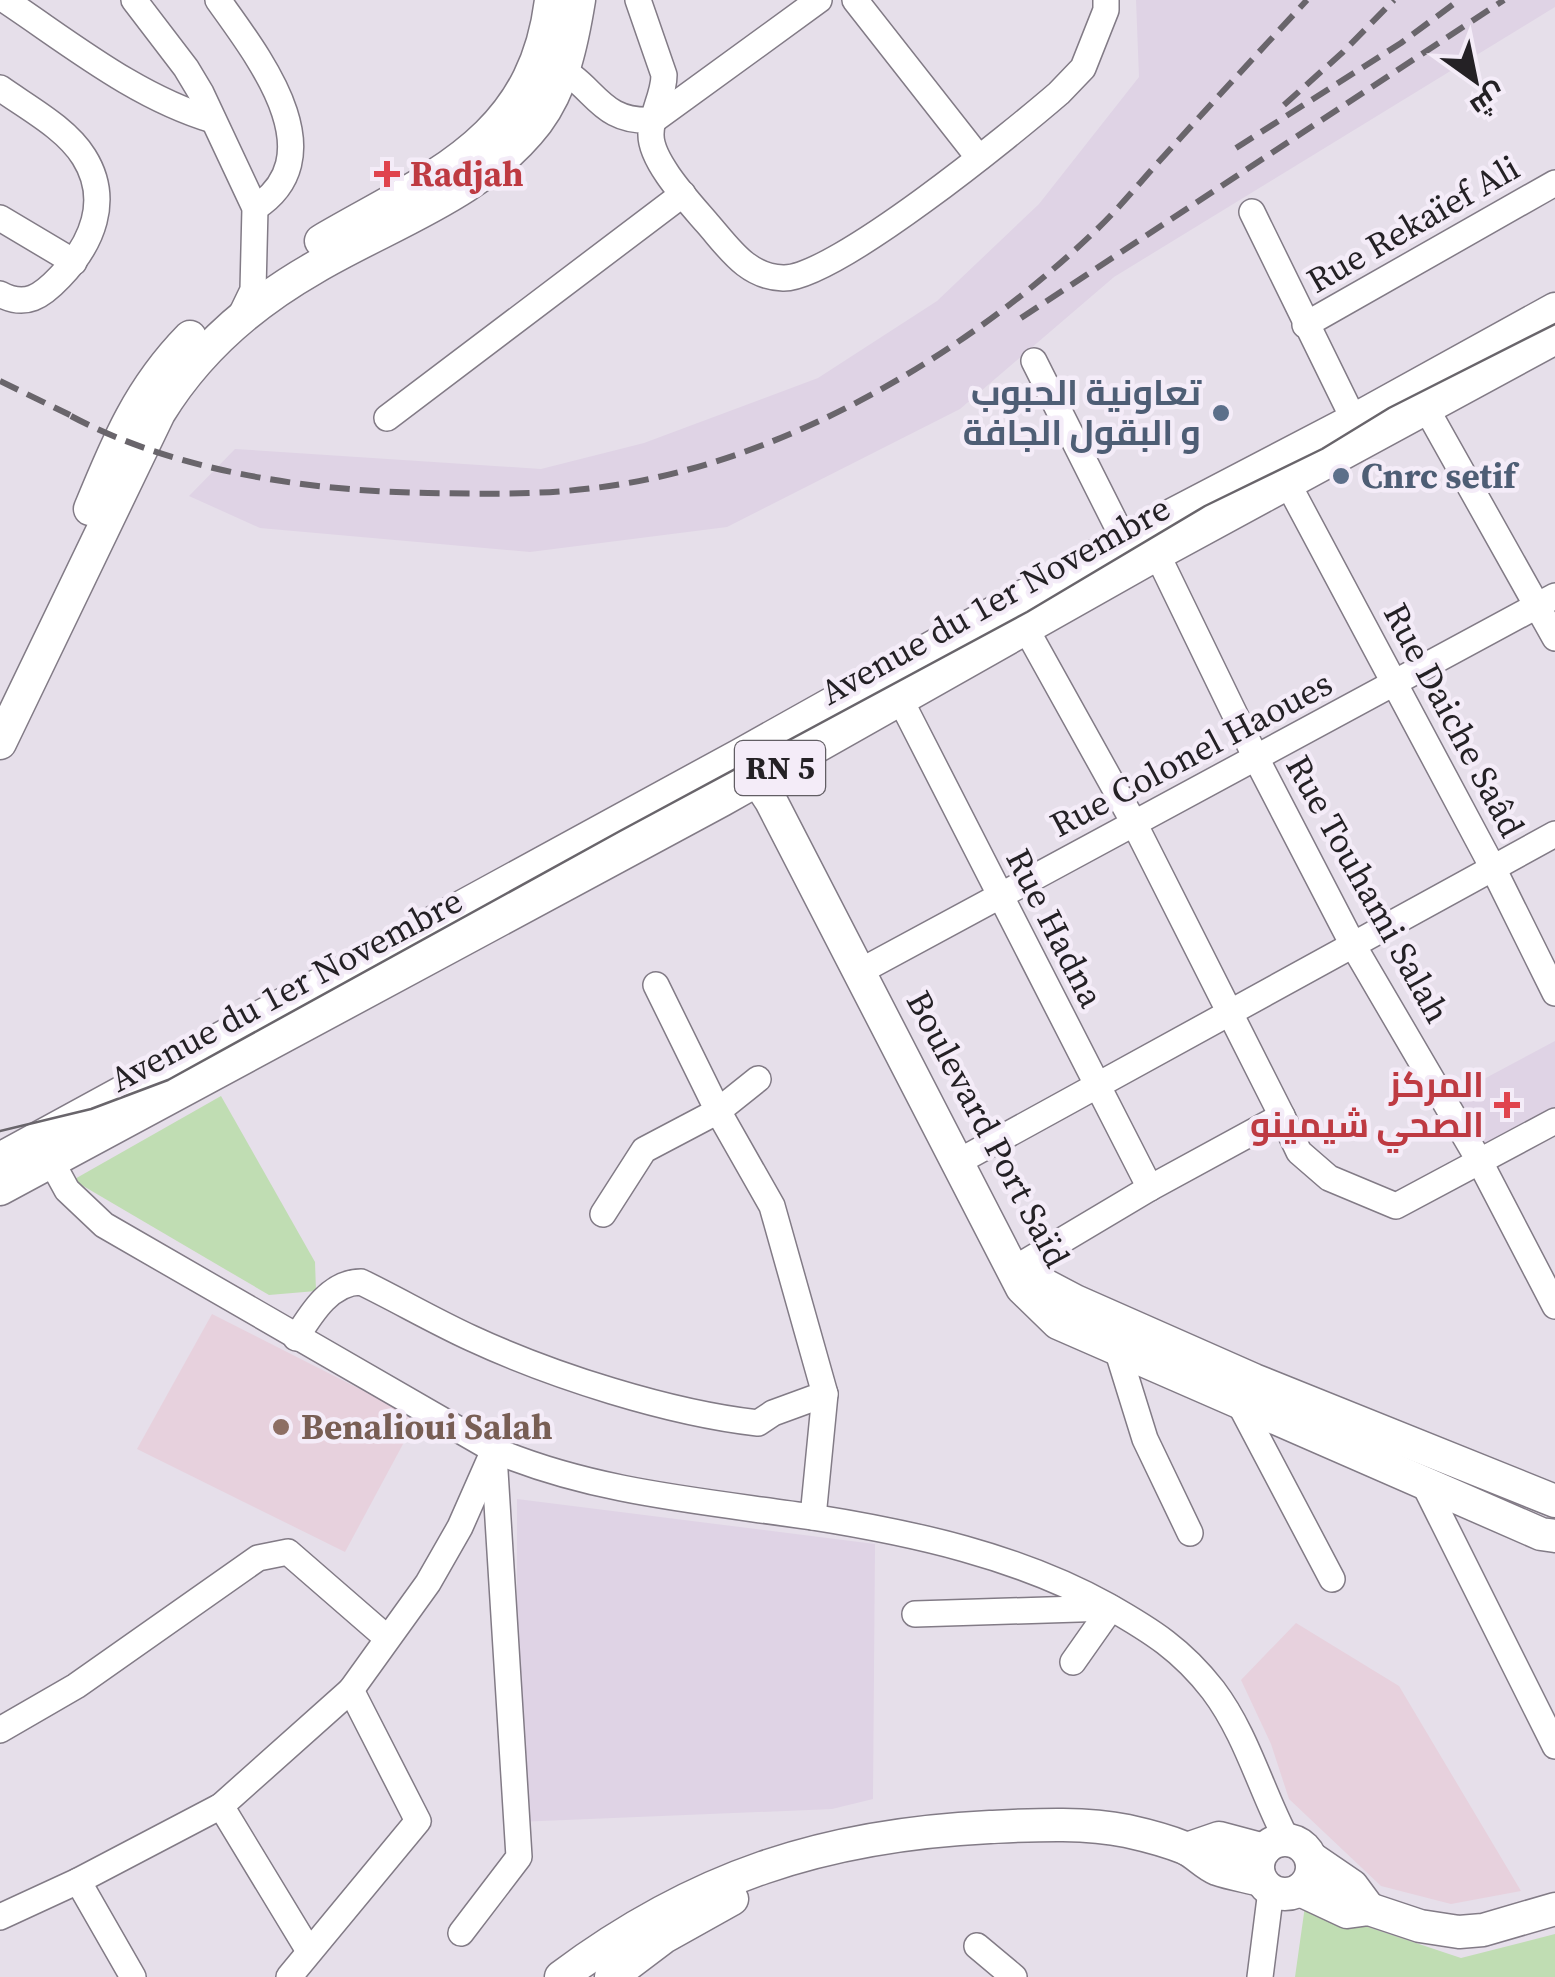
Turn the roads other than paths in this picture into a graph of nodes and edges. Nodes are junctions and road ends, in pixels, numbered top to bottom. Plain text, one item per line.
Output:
1 (5, 0) edge
2 (134, 0) edge
3 (218, 0) edge
4 (550, 0) edge
5 (579, 0) edge
6 (638, 0) edge
7 (820, 0) edge
8 (855, 0) edge
9 (1106, 0) edge
10 (550, 66) junction
11 (0, 88) edge
12 (213, 120) junction
13 (654, 120) junction
14 (979, 158) junction
15 (1555, 183) edge
16 (683, 194) junction
17 (255, 208) junction
18 (1252, 212) dead end
19 (0, 218) edge
20 (74, 262) junction
21 (253, 280) junction
22 (0, 294) edge
23 (1555, 310) edge
24 (239, 320) junction
25 (1306, 325) junction
26 (1555, 338) edge
27 (1034, 361) dead end
28 (1426, 408) junction
29 (387, 418) dead end
30 (1354, 420) junction
31 (1287, 482) junction
32 (1124, 540) junction
33 (1158, 554) junction
34 (1547, 600) edge
35 (1025, 627) junction
36 (1555, 638) edge
37 (1394, 684) junction
38 (0, 694) edge
39 (900, 699) junction
40 (0, 743) edge
41 (1256, 758) junction
42 (749, 768) junction
43 (1134, 823) junction
44 (1555, 834) edge
45 (1493, 868) junction
46 (999, 896) junction
47 (1353, 944) junction
48 (859, 972) junction
49 (656, 985) dead end
50 (1555, 993) edge
51 (1232, 1012) junction
52 (758, 1079) dead end
53 (1097, 1085) junction
54 (718, 1110) junction
55 (1282, 1116) junction
56 (1555, 1121) edge
57 (45, 1151) junction
58 (0, 1159) edge
59 (958, 1162) junction
60 (1480, 1162) junction
61 (1150, 1188) junction
62 (0, 1189) edge
63 (602, 1214) dead end
64 (1014, 1269) junction
65 (1555, 1306) edge
66 (296, 1338) junction
67 (1117, 1348) junction
68 (1213, 1362) junction
69 (825, 1394) junction
70 (1239, 1403) junction
71 (494, 1450) junction
72 (1423, 1482) junction
73 (1555, 1501) edge
74 (813, 1518) junction
75 (1190, 1533) dead end
76 (1550, 1543) edge
77 (1332, 1578) dead end
78 (1111, 1608) junction
79 (915, 1614) dead end
80 (388, 1638) junction
81 (1073, 1662) dead end
82 (351, 1690) junction
83 (0, 1730) edge
84 (1555, 1746) edge
85 (220, 1806) junction
86 (834, 1848) junction
87 (1282, 1868) junction
88 (78, 1881) junction
89 (1555, 1909) edge
90 (0, 1917) edge
91 (461, 1932) dead end
92 (977, 1946) dead end
93 (309, 1951) junction
94 (134, 1977) edge
95 (289, 1977) edge
96 (561, 1977) edge
97 (611, 1977) edge
98 (1014, 1977) edge
99 (1260, 1977) edge

1 - 12 street
2 - 12 street
3 - 17 street
4 - 10 main road
5 - 10 main road
6 - 13 street
7 - 13 street
8 - 14 street
9 - 14 street
10 - 13 street
10 - 21 main road
10 - 24 main road
11 - 20 street
12 - 17 street
13 - 16 street
14 - 16 street
15 - 25 street, Rue Rekaïef Ali
16 - 29 street
17 - 21 street
18 - 25 street
19 - 20 street
20 - 22 street
21 - 24 street
21 - 38 main road
23 - 30 main road, Avenue du 1er Novembre / RN 5
24 - 40 main road
25 - 30 street
26 - 28 main road, Avenue du 1er Novembre / RN 5
27 - 32 street
28 - 31 main road, Avenue du 1er Novembre / RN 5
28 - 34 street
30 - 32 main road, Avenue du 1er Novembre / RN 5
31 - 33 main road, Avenue du 1er Novembre / RN 5
31 - 37 street, Rue Daiche Saâd
32 - 42 main road, Avenue du 1er Novembre / RN 5
33 - 35 main road, Avenue du 1er Novembre / RN 5
33 - 41 street, Rue Touhami Salah
34 - 36 street
34 - 37 street, Rue Colonel Haoues
35 - 39 main road, Avenue du 1er Novembre / RN 5
35 - 43 street
37 - 41 street, Rue Colonel Haoues
37 - 45 street, Rue Daiche Saâd
39 - 42 main road, Avenue du 1er Novembre / RN 5
39 - 46 street, Rue Hadna
41 - 43 street, Rue Colonel Haoues
41 - 47 street, Rue Touhami Salah
42 - 48 main road, Boulevard Port Saïd
42 - 57 main road, Avenue du 1er Novembre / RN 5
43 - 46 street, Rue Colonel Haoues
43 - 51 street
44 - 45 street
45 - 47 street
45 - 50 street, Rue Daiche Saâd
46 - 48 street, Rue Colonel Haoues
46 - 53 street, Rue Hadna
47 - 51 street
47 - 60 street, Rue Touhami Salah
48 - 59 main road, Boulevard Port Saïd
49 - 54 street
51 - 53 street
51 - 55 street
52 - 54 street
53 - 59 street
53 - 61 street, Rue Hadna
54 - 63 street
54 - 69 street
55 - 60 street
55 - 61 street
56 - 60 street
57 - 58 main road, Avenue du 1er Novembre / RN 5
57 - 62 main road, Avenue du 1er Novembre / RN 5
57 - 66 street
59 - 64 main road, Boulevard Port Saïd
60 - 65 street, Rue Touhami Salah
61 - 64 street
64 - 67 main road, Boulevard Port Saïd
64 - 68 main road
66 - 69 street
66 - 71 street
67 - 70 main road, Boulevard Port Saïd
67 - 75 street
68 - 70 street
68 - 73 main road
69 - 74 street
70 - 72 main road, Boulevard Port Saïd
70 - 77 street
71 - 74 street
71 - 80 street
71 - 91 street
72 - 76 main road, Boulevard Port Saïd
72 - 84 street
74 - 78 street
78 - 79 street
78 - 81 street
78 - 87 street
80 - 82 street
80 - 83 street
82 - 85 street
82 - 93 street
85 - 88 street
85 - 93 street
86 - 87 main road
86 - 96 main road
86 - 97 main road
87 - 89 main road
87 - 99 street
88 - 90 street
88 - 94 street
92 - 98 street
93 - 95 street

